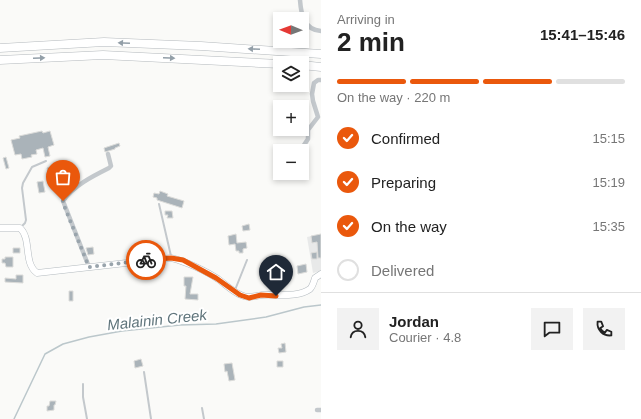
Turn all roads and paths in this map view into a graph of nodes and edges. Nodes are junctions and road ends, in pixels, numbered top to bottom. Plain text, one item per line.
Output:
1 (300, 0) edge
2 (321, 31) edge
3 (0, 48) edge
4 (321, 54) edge
5 (0, 60) edge
6 (273, 64) edge
7 (309, 66) edge
8 (321, 67) edge
9 (321, 80) edge
10 (305, 144) edge
11 (108, 154) dead end
12 (46, 161) dead end
13 (159, 204) dead end
14 (0, 228) edge
15 (20, 228) junction
16 (171, 258) junction
17 (247, 260) dead end
18 (89, 267) junction
19 (321, 274) edge
20 (234, 291) junction
21 (144, 372) dead end
22 (83, 384) dead end
23 (202, 408) dead end
24 (87, 419) edge
25 (151, 419) edge
26 (204, 419) edge

1 - 2 street
4 -> 3 highway
5 -> 6 highway
7 - 8 highway
9 - 10 street
11 - 18 street
12 - 15 lane
13 - 16 lane
14 - 15 street
15 - 18 street
16 - 18 street
16 - 20 street
17 - 20 lane
19 - 20 street
21 - 25 lane
22 - 24 lane
23 - 26 lane

